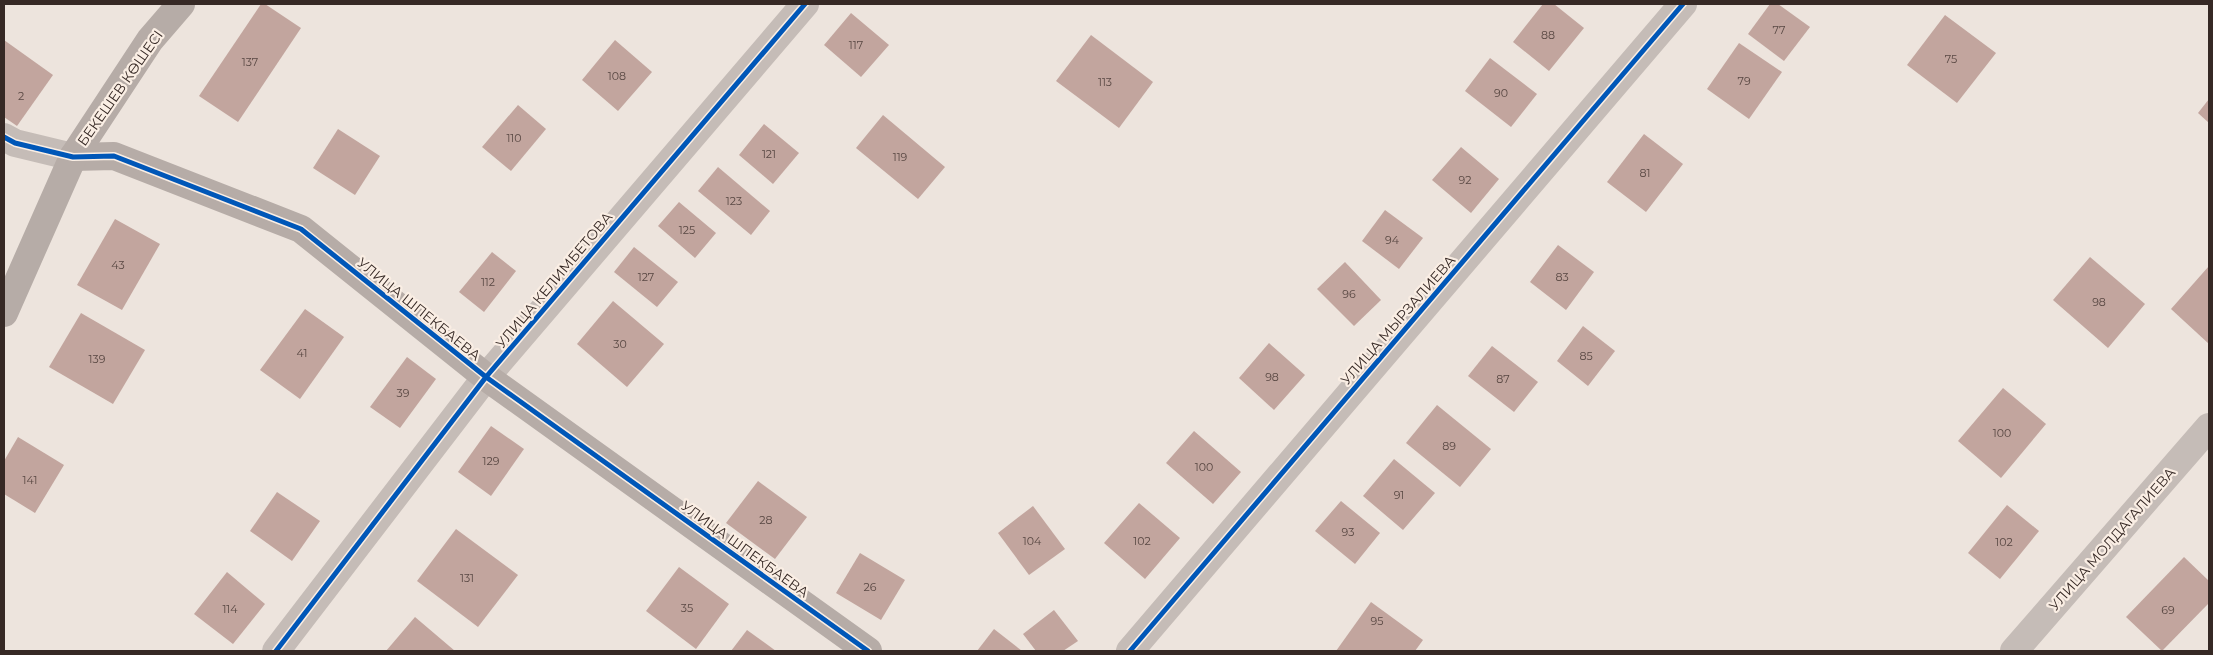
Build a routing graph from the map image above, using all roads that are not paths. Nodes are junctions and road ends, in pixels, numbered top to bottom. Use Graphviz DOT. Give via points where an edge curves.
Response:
graph roads {
  1 [pos="181,4"];
  2 [pos="805,4"];
  3 [pos="1683,4"];
  4 [pos="4,137"];
  5 [pos="73,157"];
  6 [pos="4,313"];
  7 [pos="486,377"];
  8 [pos="2209,427"];
  9 [pos="276,651"];
  10 [pos="868,651"];
  11 [pos="1130,651"];
  12 [pos="2014,651"];
  1 -- 5 [label="street, БЕКЕШЕВ КӨШЕСІ" via="150,40"];
  2 -- 7 [label="street, УЛИЦА КЕЛИМБЕТОВА"];
  3 -- 11 [label="street, УЛИЦА МЫРЗАЛИЕВА"];
  4 -- 5 [label="street" via="14,143"];
  5 -- 6 [label="street, БЕКЕШЕВ КӨШЕСІ"];
  5 -- 7 [label="street, УЛИЦА ШПЕКБАЕВА" via="114,156 302,229"];
  7 -- 9 [label="street, УЛИЦА КЕЛИМБЕТОВА"];
  7 -- 10 [label="street, УЛИЦА ШПЕКБАЕВА"];
  8 -- 12 [label="street, УЛИЦА МОЛДАГАЛИЕВА"];
}
